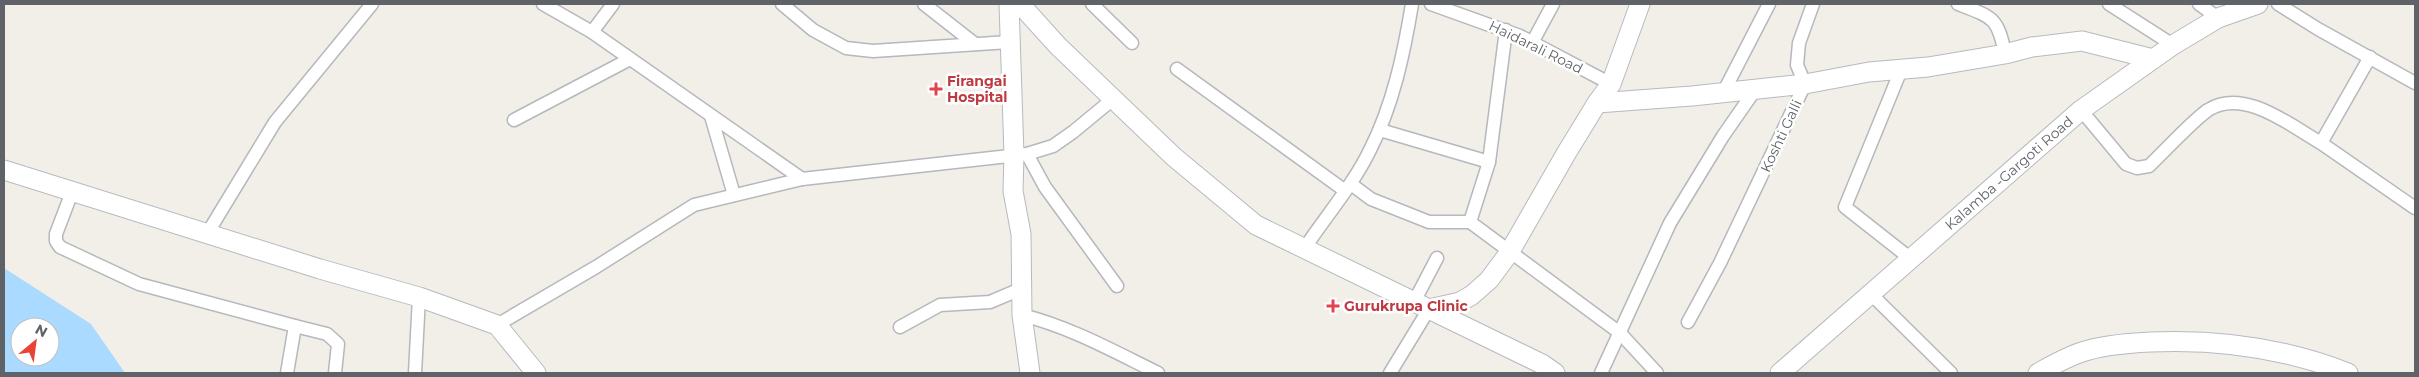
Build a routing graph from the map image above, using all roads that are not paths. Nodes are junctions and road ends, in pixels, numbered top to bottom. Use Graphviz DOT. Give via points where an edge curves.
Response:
graph roads {
  1 [pos="372,4"];
  2 [pos="543,4"];
  3 [pos="613,4"];
  4 [pos="782,4"];
  5 [pos="924,4"];
  6 [pos="1009,4"];
  7 [pos="1020,4"];
  8 [pos="1092,4"];
  9 [pos="1412,4"];
  10 [pos="1553,4"];
  11 [pos="1640,4"];
  12 [pos="1769,4"];
  13 [pos="1813,4"];
  14 [pos="1958,4"];
  15 [pos="2109,4"];
  16 [pos="2199,4"];
  17 [pos="2258,4"];
  18 [pos="2278,4"];
  19 [pos="1439,5"];
  20 [pos="2218,18"];
  21 [pos="1506,30"];
  22 [pos="592,32"];
  23 [pos="1009,42"];
  24 [pos="1132,43"];
  25 [pos="1532,43"];
  26 [pos="975,44"];
  27 [pos="2173,45"];
  28 [pos="2005,54"];
  29 [pos="2370,57"];
  30 [pos="630,59"];
  31 [pos="2153,59"];
  32 [pos="1177,69"];
  33 [pos="1901,70"];
  34 [pos="2415,83"];
  35 [pos="1611,84"];
  36 [pos="1805,84"];
  37 [pos="1755,90"];
  38 [pos="1723,93"];
  39 [pos="1113,99"];
  40 [pos="1597,103"];
  41 [pos="2081,110"];
  42 [pos="711,116"];
  43 [pos="514,120"];
  44 [pos="1380,130"];
  45 [pos="2321,143"];
  46 [pos="1020,154"];
  47 [pos="1490,162"];
  48 [pos="4,170"];
  49 [pos="802,179"];
  50 [pos="1347,187"];
  51 [pos="72,192"];
  52 [pos="734,195"];
  53 [pos="2415,208"];
  54 [pos="1470,222"];
  55 [pos="208,234"];
  56 [pos="1304,249"];
  57 [pos="1509,253"];
  58 [pos="1437,258"];
  59 [pos="1911,259"];
  60 [pos="1117,286"];
  61 [pos="1023,288"];
  62 [pos="1871,294"];
  63 [pos="419,298"];
  64 [pos="1422,305"];
  65 [pos="1022,316"];
  66 [pos="1688,322"];
  67 [pos="497,325"];
  68 [pos="295,326"];
  69 [pos="900,327"];
  70 [pos="1620,333"];
  71 [pos="287,373"];
  72 [pos="335,373"];
  73 [pos="415,373"];
  74 [pos="536,373"];
  75 [pos="1030,373"];
  76 [pos="1158,373"];
  77 [pos="1390,373"];
  78 [pos="1555,373"];
  79 [pos="1601,373"];
  80 [pos="1657,373"];
  81 [pos="1780,373"];
  82 [pos="1951,373"];
  83 [pos="2038,373"];
  84 [pos="2348,373"];
  1 -- 55 [label="street" via="275,122"];
  2 -- 22 [label="street"];
  3 -- 22 [label="street"];
  4 -- 26 [label="street" via="813,30 846,48 873,51"];
  5 -- 26 [label="street"];
  6 -- 23 [label="street"];
  7 -- 39 [label="street"];
  8 -- 24 [label="street"];
  9 -- 44 [label="street" via="1404,48"];
  10 -- 25 [label="street"];
  11 -- 35 [label="street"];
  12 -- 38 [label="street"];
  13 -- 36 [label="street, Koshti Galli" via="1799,43 1797,65"];
  14 -- 28 [label="street" via="1995,21"];
  15 -- 27 [label="street"];
  16 -- 20 [label="street"];
  17 -- 20 [label="street, Kalamba -Gargoti Road"];
  18 -- 29 [label="street"];
  19 -- 21 [label="street, Haidarali Road"];
  20 -- 27 [label="street, Kalamba -Gargoti Road"];
  21 -- 25 [label="street, Haidarali Road"];
  21 -- 47 [label="street"];
  22 -- 30 [label="street"];
  23 -- 26 [label="street"];
  23 -- 46 [label="street"];
  25 -- 35 [label="street, Haidarali Road"];
  27 -- 31 [label="street, Kalamba -Gargoti Road"];
  28 -- 31 [label="street" via="2082,41"];
  28 -- 33 [label="street"];
  29 -- 34 [label="street"];
  29 -- 45 [label="street"];
  30 -- 42 [label="street"];
  30 -- 43 [label="street"];
  31 -- 41 [label="street, Kalamba -Gargoti Road"];
  32 -- 50 [label="street"];
  33 -- 36 [label="street" via="1869,72"];
  33 -- 59 [label="street" via="1845,207"];
  35 -- 40 [label="street"];
  36 -- 37 [label="street"];
  36 -- 66 [label="street, Koshti Galli" via="1720,263"];
  37 -- 38 [label="street"];
  37 -- 70 [label="street" via="1670,223"];
  38 -- 40 [label="street"];
  39 -- 46 [label="street" via="1053,146"];
  39 -- 56 [label="street" via="1256,225"];
  40 -- 57 [label="street"];
  41 -- 45 [label="street" via="2126,164 2137,168 2149,166 2209,110 2233,103 2251,106 2273,116"];
  41 -- 59 [label="street, Kalamba -Gargoti Road"];
  42 -- 49 [label="street"];
  42 -- 52 [label="street"];
  44 -- 47 [label="street"];
  44 -- 50 [label="street"];
  45 -- 53 [label="street"];
  46 -- 49 [label="street"];
  46 -- 60 [label="street"];
  46 -- 61 [label="street" via="1013,191 1021,234"];
  47 -- 54 [label="street"];
  48 -- 51 [label="street"];
  49 -- 52 [label="street"];
  50 -- 54 [label="street" via="1428,222"];
  50 -- 56 [label="street"];
  51 -- 55 [label="street"];
  51 -- 68 [label="street" via="56,234 60,246 139,284"];
  52 -- 67 [label="street" via="694,205"];
  54 -- 57 [label="street"];
  55 -- 63 [label="street"];
  56 -- 64 [label="street"];
  57 -- 64 [label="street" via="1489,280 1472,295 1460,302"];
  57 -- 70 [label="street"];
  58 -- 64 [label="street"];
  59 -- 62 [label="street, Kalamba -Gargoti Road"];
  61 -- 65 [label="street"];
  61 -- 69 [label="street" via="990,302 940,305"];
  62 -- 81 [label="street, Kalamba -Gargoti Road"];
  62 -- 82 [label="street"];
  63 -- 67 [label="street"];
  63 -- 73 [label="street"];
  64 -- 77 [label="street"];
  64 -- 78 [label="street"];
  65 -- 75 [label="street"];
  65 -- 76 [label="street" via="1048,322"];
  67 -- 74 [label="street"];
  68 -- 71 [label="street"];
  68 -- 72 [label="street" via="328,334 338,344"];
  70 -- 79 [label="street"];
  70 -- 80 [label="street"];
  83 -- 84 [label="street" via="2079,352 2137,343 2197,341 2242,344 2303,356"];
}
